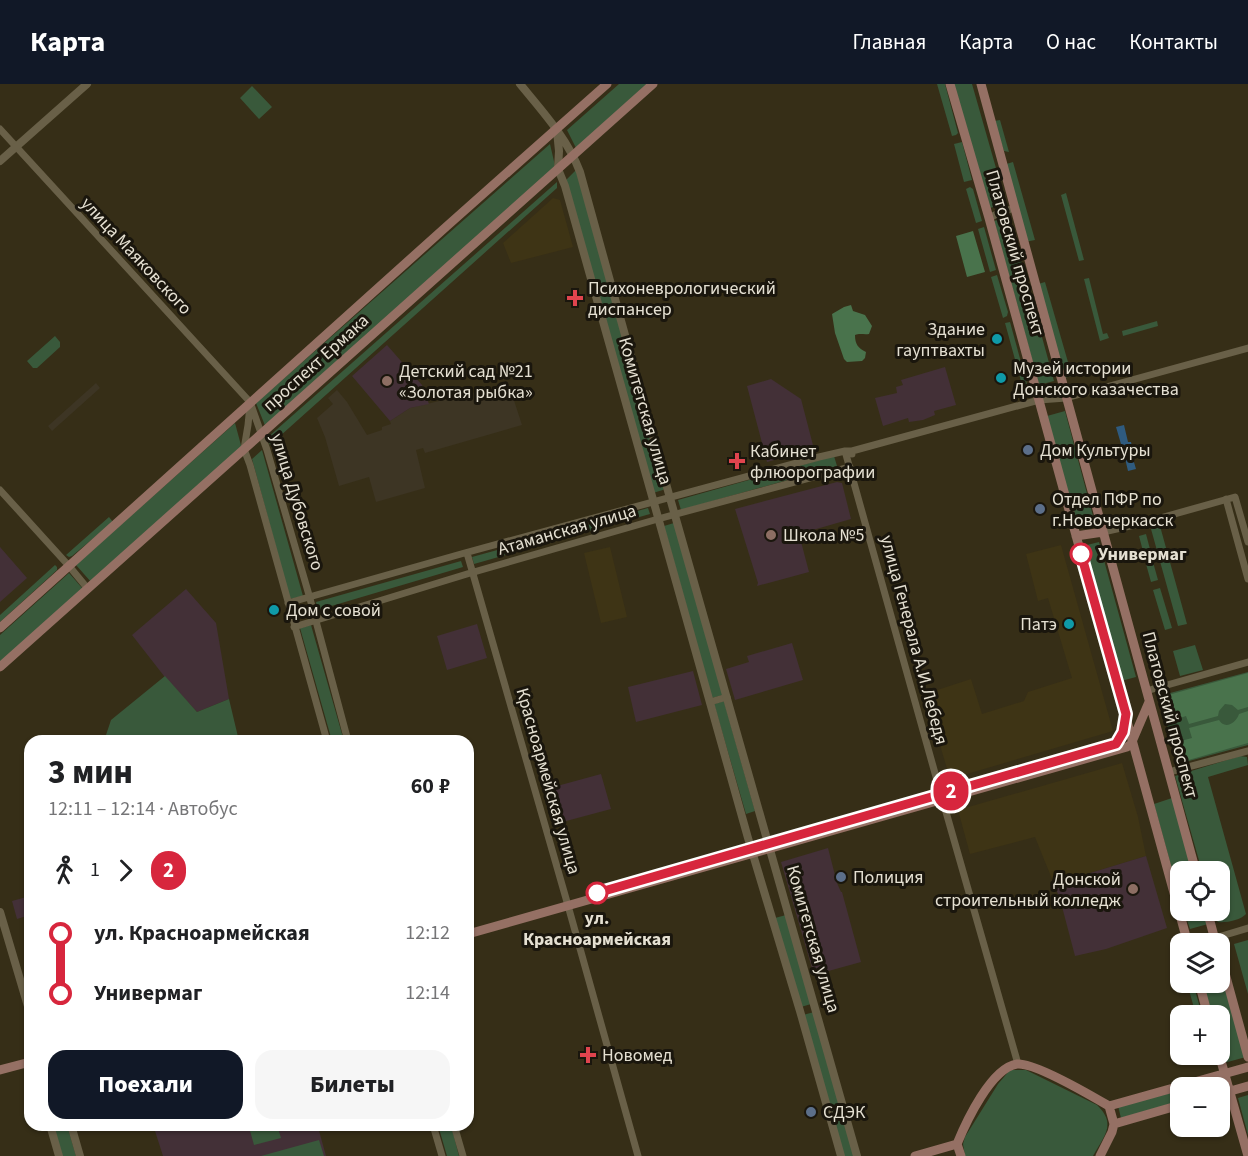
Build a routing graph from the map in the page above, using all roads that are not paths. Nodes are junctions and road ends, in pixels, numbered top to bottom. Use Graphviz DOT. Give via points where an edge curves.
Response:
graph roads {
  1 [pos="87,84"];
  2 [pos="520,84"];
  3 [pos="608,84"];
  4 [pos="653,84"];
  5 [pos="950,84"];
  6 [pos="981,84"];
  7 [pos="556,128"];
  8 [pos="0,129"];
  9 [pos="16,147"];
  10 [pos="573,155"];
  11 [pos="0,160"];
  12 [pos="558,169"];
  13 [pos="1015,208"];
  14 [pos="989,218"];
  15 [pos="1248,348"];
  16 [pos="1066,398"];
  17 [pos="1039,400"];
  18 [pos="250,402"];
  19 [pos="261,434"];
  20 [pos="244,449"];
  21 [pos="849,451"];
  22 [pos="850,467"];
  23 [pos="0,490"];
  24 [pos="670,498"];
  25 [pos="1226,499"];
  26 [pos="653,502"];
  27 [pos="675,514"];
  28 [pos="658,519"];
  29 [pos="1103,532"];
  30 [pos="1076,536"];
  31 [pos="1248,542"];
  32 [pos="467,553"];
  33 [pos="69,566"];
  34 [pos="472,573"];
  35 [pos="1248,579"];
  36 [pos="88,589"];
  37 [pos="310,598"];
  38 [pos="288,603"];
  39 [pos="316,621"];
  40 [pos="294,627"];
  41 [pos="0,628"];
  42 [pos="1248,662"];
  43 [pos="0,667"];
  44 [pos="1146,691"];
  45 [pos="727,697"];
  46 [pos="710,702"];
  47 [pos="1149,702"];
  48 [pos="1126,714"];
  49 [pos="325,735"];
  50 [pos="346,735"];
  51 [pos="1132,740"];
  52 [pos="1117,749"];
  53 [pos="1248,752"];
  54 [pos="1138,762"];
  55 [pos="1169,772"];
  56 [pos="941,796"];
  57 [pos="769,846"];
  58 [pos="752,851"];
  59 [pos="1193,861"];
  60 [pos="567,904"];
  61 [pos="0,912"];
  62 [pos="1248,928"];
  63 [pos="474,930"];
  64 [pos="1187,933"];
  65 [pos="1230,935"];
  66 [pos="1230,991"];
  67 [pos="24,993"];
  68 [pos="814,1006"];
  69 [pos="800,1011"];
  70 [pos="24,1057"];
  71 [pos="1248,1057"];
  72 [pos="0,1064"];
  73 [pos="24,1064"];
  74 [pos="1018,1064"];
  75 [pos="1222,1065"];
  76 [pos="1248,1066"];
  77 [pos="0,1070"];
  78 [pos="1224,1074"];
  79 [pos="1225,1077"];
  80 [pos="1248,1086"];
  81 [pos="1230,1091"];
  82 [pos="1109,1106"];
  83 [pos="1170,1108"];
  84 [pos="1114,1124"];
  85 [pos="52,1131"];
  86 [pos="73,1131"];
  87 [pos="435,1131"];
  88 [pos="456,1131"];
  89 [pos="957,1144"];
  90 [pos="59,1156"];
  91 [pos="80,1156"];
  92 [pos="442,1156"];
  93 [pos="463,1156"];
  94 [pos="638,1156"];
  95 [pos="841,1156"];
  96 [pos="857,1156"];
  97 [pos="915,1156"];
  98 [pos="961,1156"];
  99 [pos="1100,1156"];
  100 [pos="1248,1156"];
  1 -- 9 [label="street"];
  2 -- 7 [label="street, Комитетская улица"];
  3 -- 7 [label="main road, проспект Ермака"];
  4 -- 10 [label="main road, проспект Ермака"];
  5 -- 14 [label="main road, Платовский проспект"];
  6 -- 13 [label="main road, Платовский проспект"];
  7 -- 10 [label="street, Комитетская улица"];
  7 -- 12 [label="street, Комитетская улица"];
  7 -- 18 [label="main road, проспект Ермака"];
  8 -- 9 [label="street, улица Маяковского"];
  9 -- 11 [label="street"];
  9 -- 18 [label="street, улица Маяковского"];
  10 -- 12 [label="main road, проспект Ермака"];
  10 -- 24 [label="street, Комитетская улица"];
  12 -- 19 [label="main road, проспект Ермака"];
  12 -- 26 [label="street, Комитетская улица"];
  13 -- 14 [label="street"];
  13 -- 16 [label="main road, Платовский проспект"];
  14 -- 17 [label="main road, Платовский проспект"];
  15 -- 16 [label="street, Атаманская улица"];
  16 -- 17 [label="street, Атаманская улица"];
  16 -- 29 [label="main road, Платовский проспект"];
  17 -- 21 [label="street, Атаманская улица"];
  17 -- 30 [label="main road, Платовский проспект"];
  18 -- 19 [label="street, улица Дубовского"];
  18 -- 20 [label="street, улица Дубовского"];
  18 -- 33 [label="main road, проспект Ермака"];
  19 -- 20 [label="main road, проспект Ермака"];
  19 -- 37 [label="street, улица Дубовского"];
  20 -- 36 [label="main road, проспект Ермака"];
  20 -- 38 [label="street, улица Дубовского"];
  21 -- 22 [label="street"];
  21 -- 24 [label="street, Атаманская улица"];
  22 -- 27 [label="street, Атаманская улица"];
  22 -- 56 [label="street, улица Генерала А.И.Лебедя"];
  23 -- 33 [label="street"];
  24 -- 26 [label="street, Атаманская улица"];
  24 -- 27 [label="street, Комитетская улица"];
  25 -- 29 [label="street"];
  25 -- 31 [label="street" via="1234,497"];
  25 -- 35 [label="street"];
  26 -- 28 [label="street, Комитетская улица"];
  26 -- 32 [label="street, Атаманская улица"];
  27 -- 28 [label="street, Атаманская улица"];
  27 -- 45 [label="street, Комитетская улица"];
  28 -- 34 [label="street, Атаманская улица"];
  28 -- 46 [label="street, Комитетская улица"];
  29 -- 30 [label="main road"];
  29 -- 44 [label="main road, Платовский проспект"];
  30 -- 48 [label="main road, Платовский проспект"];
  32 -- 34 [label="street, Красноармейская улица"];
  32 -- 37 [label="street, Атаманская улица"];
  33 -- 36 [label="street"];
  33 -- 41 [label="main road, проспект Ермака"];
  34 -- 39 [label="street, Атаманская улица"];
  34 -- 60 [label="street, Красноармейская улица"];
  36 -- 43 [label="main road, проспект Ермака"];
  37 -- 38 [label="street, Атаманская улица"];
  37 -- 39 [label="street, улица Дубовского"];
  38 -- 40 [label="street, улица Дубовского"];
  39 -- 40 [label="street, Атаманская улица"];
  39 -- 50 [label="street, улица Дубовского"];
  40 -- 49 [label="street, улица Дубовского"];
  42 -- 44 [label="street"];
  44 -- 47 [label="main road, Платовский проспект"];
  45 -- 46 [label="street"];
  45 -- 57 [label="street, Комитетская улица"];
  46 -- 58 [label="street, Комитетская улица"];
  47 -- 51 [label="main road"];
  47 -- 55 [label="main road, Платовский проспект"];
  48 -- 51 [label="main road, Платовский проспект"];
  48 -- 56 [label="main road" via="1116,744"];
  51 -- 52 [label="main road" via="1127,747"];
  51 -- 54 [label="main road, Платовский проспект"];
  52 -- 54 [label="main road" via="1131,753"];
  52 -- 56 [label="main road"];
  53 -- 55 [label="street"];
  54 -- 64 [label="main road, Платовский проспект"];
  55 -- 59 [label="main road, Платовский проспект"];
  56 -- 57 [label="main road"];
  56 -- 74 [label="street, улица Генерала А.И.Лебедя"];
  57 -- 58 [label="main road"];
  57 -- 68 [label="street, Комитетская улица"];
  58 -- 60 [label="main road"];
  58 -- 69 [label="street, Комитетская улица"];
  60 -- 63 [label="main road"];
  60 -- 94 [label="street, Красноармейская улица"];
  61 -- 67 [label="street"];
  62 -- 65 [label="street"];
  66 -- 71 [label="main road"];
  68 -- 69 [label="street"];
  68 -- 96 [label="street, Комитетская улица"];
  69 -- 95 [label="street, Комитетская улица"];
  70 -- 72 [label="main road"];
  73 -- 77 [label="main road"];
  74 -- 82 [label="main road" via="1050,1075"];
  74 -- 89 [label="main road" via="1002,1071 988,1087 969,1115"];
  75 -- 78 [label="main road"];
  76 -- 78 [label="main road"];
  78 -- 79 [label="main road"];
  78 -- 82 [label="main road"];
  80 -- 81 [label="main road"];
  81 -- 100 [label="main road"];
  82 -- 84 [label="main road"];
  83 -- 84 [label="main road"];
  84 -- 99 [label="main road"];
  85 -- 90 [label="street"];
  86 -- 91 [label="street"];
  87 -- 92 [label="street"];
  88 -- 93 [label="street"];
  89 -- 97 [label="main road"];
  89 -- 98 [label="main road"];
}
